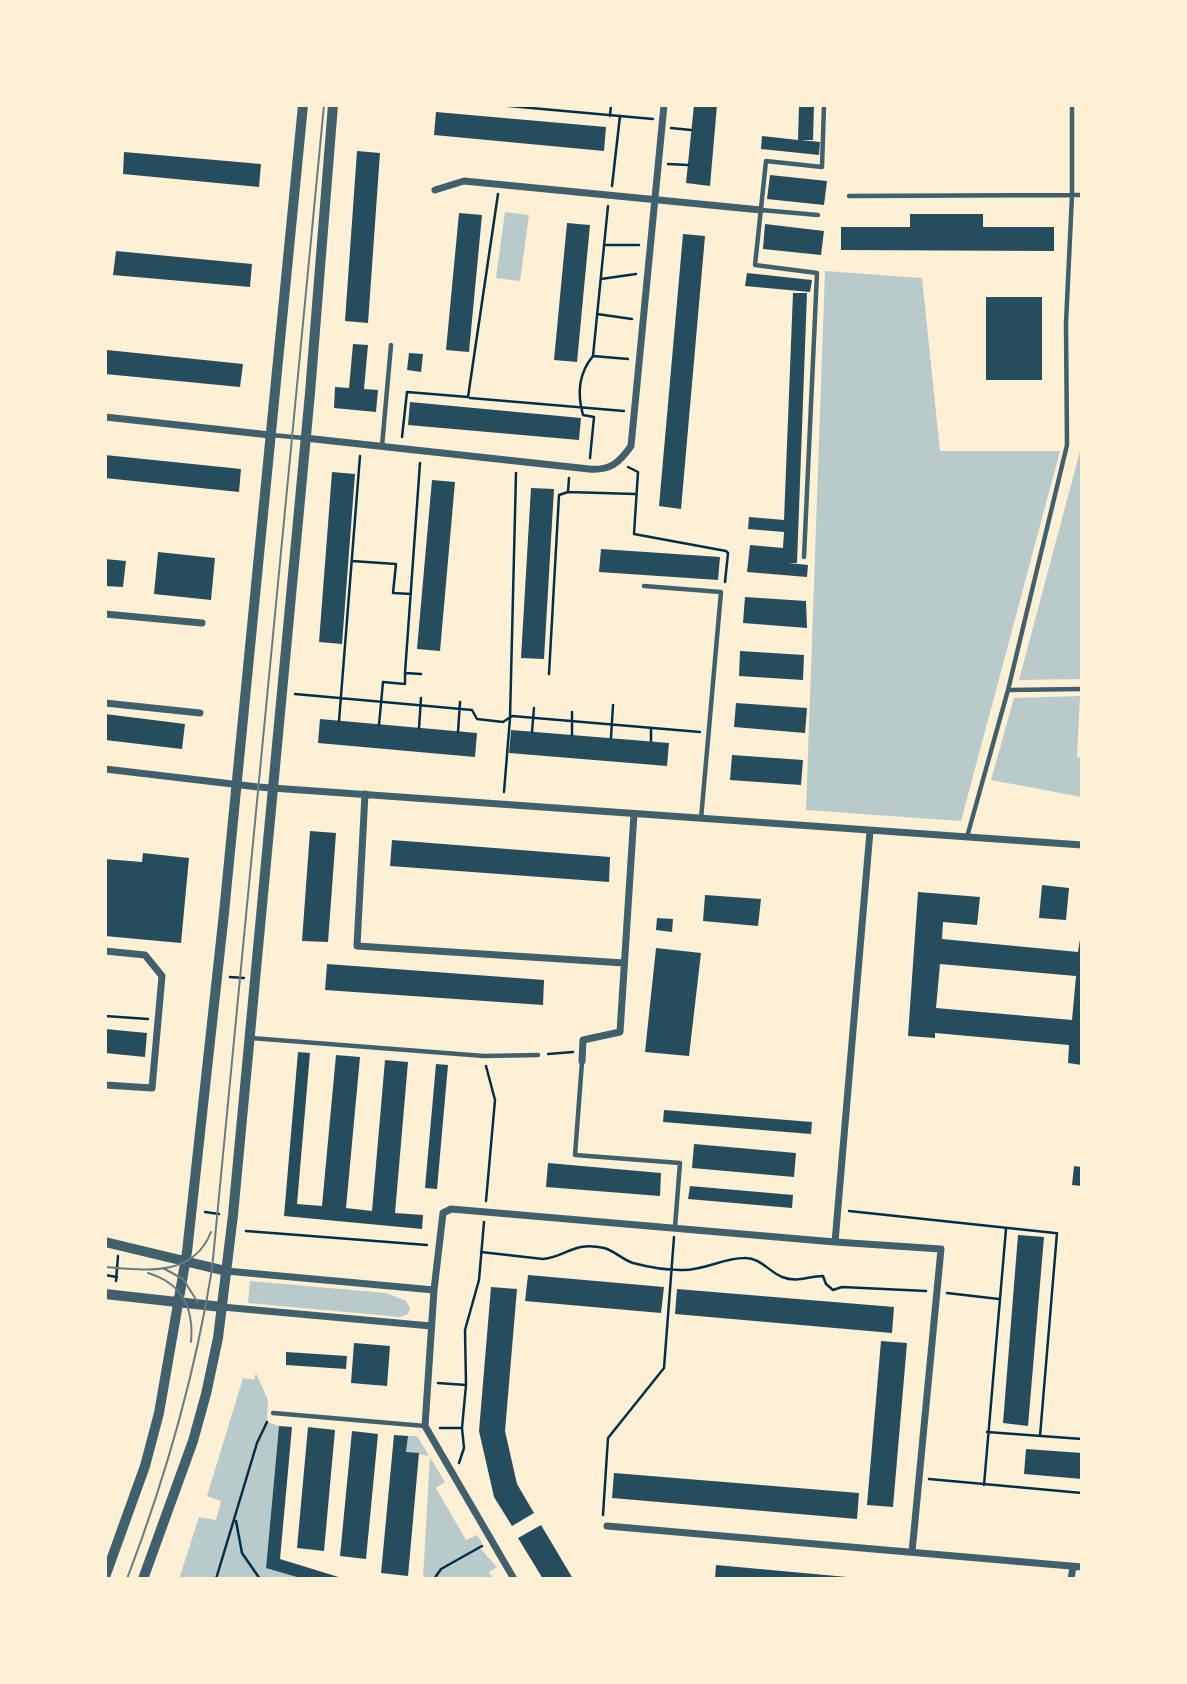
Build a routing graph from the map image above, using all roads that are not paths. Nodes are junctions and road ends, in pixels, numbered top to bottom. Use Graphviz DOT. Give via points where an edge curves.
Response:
graph roads {
  1 [pos="303,105"];
  2 [pos="333,105"];
  3 [pos="664,105"];
  4 [pos="824,105"];
  5 [pos="1072,105"];
  6 [pos="435,190"];
  7 [pos="1072,195"];
  8 [pos="1082,195"];
  9 [pos="849,196"];
  10 [pos="654,200"];
  11 [pos="761,211"];
  12 [pos="818,215"];
  13 [pos="391,345"];
  14 [pos="105,417"];
  15 [pos="270,435"];
  16 [pos="304,438"];
  17 [pos="382,447"];
  18 [pos="804,557"];
  19 [pos="644,586"];
  20 [pos="105,614"];
  21 [pos="202,623"];
  22 [pos="1082,689"];
  23 [pos="1007,690"];
  24 [pos="105,703"];
  25 [pos="200,713"];
  26 [pos="105,769"];
  27 [pos="237,785"];
  28 [pos="271,788"];
  29 [pos="365,794"];
  30 [pos="634,814"];
  31 [pos="701,819"];
  32 [pos="870,831"];
  33 [pos="966,838"];
  34 [pos="1082,845"];
  35 [pos="105,951"];
  36 [pos="624,963"];
  37 [pos="250,1038"];
  38 [pos="538,1055"];
  39 [pos="582,1061"];
  40 [pos="105,1085"];
  41 [pos="675,1227"];
  42 [pos="105,1242"];
  43 [pos="835,1242"];
  44 [pos="185,1262"];
  45 [pos="226,1272"];
  46 [pos="434,1290"];
  47 [pos="110,1295"];
  48 [pos="179,1303"];
  49 [pos="222,1307"];
  50 [pos="431,1326"];
  51 [pos="273,1413"];
  52 [pos="425,1426"];
  53 [pos="607,1526"];
  54 [pos="912,1552"];
  55 [pos="1073,1567"];
  56 [pos="1082,1567"];
  57 [pos="105,1577"];
  58 [pos="143,1579"];
  59 [pos="514,1579"];
  60 [pos="1071,1579"];
  1 -- 15 [label="street"];
  2 -- 16 [label="street"];
  3 -- 10 [label="street"];
  4 -- 11 [label="lane" via="822,167 766,161"];
  5 -- 7 [label="lane"];
  6 -- 10 [label="street" via="464,181"];
  7 -- 8 [label="lane"];
  7 -- 9 [label="lane"];
  7 -- 23 [label="lane" via="1067,445"];
  10 -- 11 [label="street"];
  10 -- 17 [label="street" via="631,446 620,462 603,470"];
  11 -- 12 [label="lane"];
  11 -- 18 [label="lane" via="755,265 817,273"];
  13 -- 17 [label="lane"];
  14 -- 15 [label="street"];
  15 -- 16 [label="lane"];
  15 -- 27 [label="street"];
  16 -- 17 [label="street"];
  16 -- 28 [label="street"];
  19 -- 31 [label="lane" via="721,592"];
  20 -- 21 [label="street"];
  22 -- 23 [label="lane"];
  23 -- 33 [label="lane"];
  24 -- 25 [label="street"];
  26 -- 27 [label="street"];
  27 -- 28 [label="street"];
  27 -- 44 [label="street"];
  28 -- 29 [label="street"];
  28 -- 37 [label="street"];
  29 -- 30 [label="street"];
  29 -- 36 [label="street" via="357,946"];
  30 -- 31 [label="street"];
  30 -- 36 [label="street"];
  31 -- 32 [label="street"];
  32 -- 33 [label="street"];
  32 -- 43 [label="street"];
  33 -- 34 [label="street"];
  35 -- 40 [label="street" via="145,955 162,976 152,1088"];
  36 -- 39 [label="street" via="620,1032 583,1040"];
  37 -- 38 [label="lane" via="484,1056"];
  37 -- 45 [label="street"];
  39 -- 41 [label="lane" via="575,1155 680,1163"];
  41 -- 43 [label="street"];
  41 -- 46 [label="street" via="451,1209 443,1213"];
  42 -- 44 [label="street"];
  43 -- 54 [label="street" via="941,1249"];
  44 -- 45 [label="street"];
  44 -- 48 [label="street"];
  45 -- 46 [label="street"];
  45 -- 49 [label="street"];
  46 -- 50 [label="street"];
  47 -- 48 [label="street"];
  48 -- 49 [label="street"];
  48 -- 57 [label="street" via="145,1466"];
  49 -- 50 [label="street"];
  49 -- 58 [label="street" via="193,1441"];
  50 -- 52 [label="street"];
  51 -- 52 [label="lane"];
  52 -- 59 [label="street"];
  53 -- 54 [label="street"];
  54 -- 55 [label="street"];
  55 -- 56 [label="street"];
  55 -- 60 [label="street"];
}
